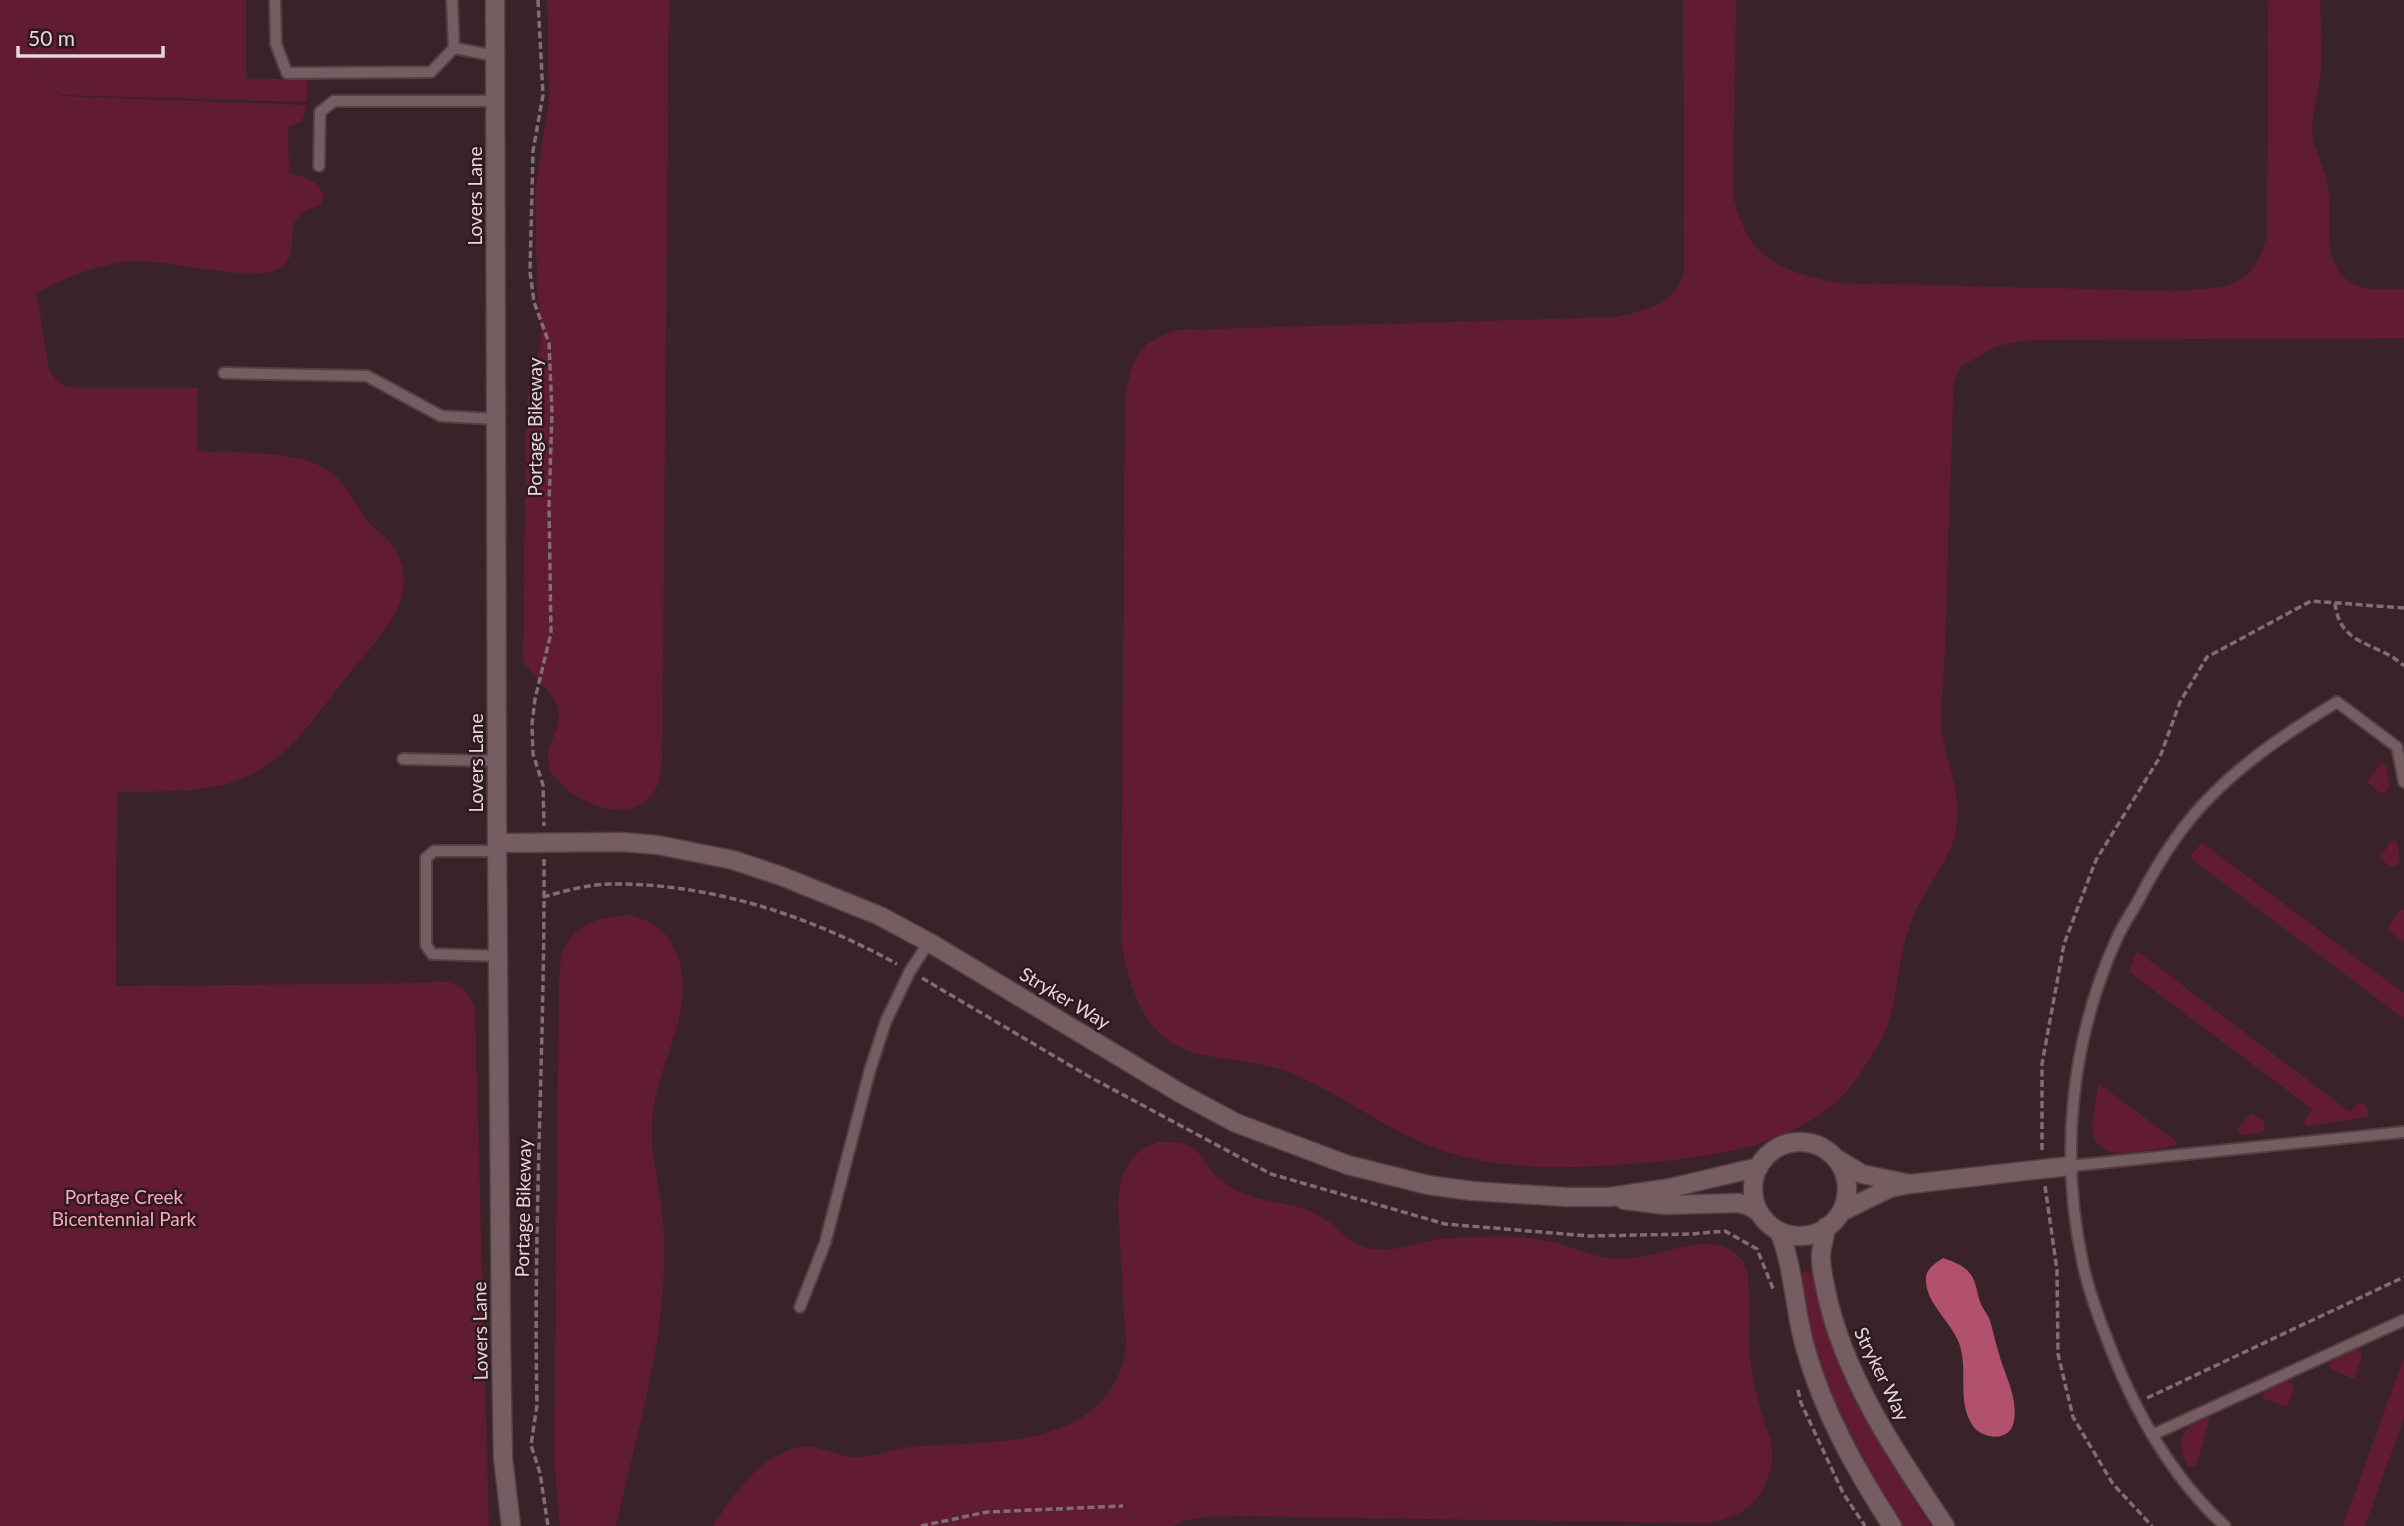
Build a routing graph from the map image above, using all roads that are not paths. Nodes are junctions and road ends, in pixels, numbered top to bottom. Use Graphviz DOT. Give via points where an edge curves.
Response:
graph roads {
  1 [pos="275,0"];
  2 [pos="452,0"];
  3 [pos="495,0"];
  4 [pos="454,48"];
  5 [pos="496,56"];
  6 [pos="496,101"];
  7 [pos="319,166"];
  8 [pos="224,373"];
  9 [pos="496,419"];
  10 [pos="404,759"];
  11 [pos="496,761"];
  12 [pos="2404,782"];
  13 [pos="497,847"];
  14 [pos="929,942"];
  15 [pos="498,956"];
  16 [pos="2404,1132"];
  17 [pos="1835,1157"];
  18 [pos="2070,1166"];
  19 [pos="1759,1167"];
  20 [pos="1910,1184"];
  21 [pos="1610,1197"];
  22 [pos="1841,1212"];
  23 [pos="1760,1213"];
  24 [pos="1826,1227"];
  25 [pos="1779,1231"];
  26 [pos="800,1307"];
  27 [pos="2404,1320"];
  28 [pos="2152,1435"];
  29 [pos="511,1526"];
  30 [pos="1892,1526"];
  31 [pos="1945,1526"];
  32 [pos="2225,1526"];
  1 -- 4 [label="lane" via="276,44 287,73 431,72"];
  2 -- 4 [label="lane"];
  3 -- 5 [label="street, Lovers Lane"];
  4 -- 5 [label="lane"];
  5 -- 6 [label="street, Lovers Lane"];
  6 -- 7 [label="lane" via="334,101 320,112"];
  6 -- 9 [label="street, Lovers Lane"];
  8 -- 9 [label="lane" via="367,376 441,416"];
  9 -- 11 [label="street, Lovers Lane"];
  10 -- 11 [label="lane"];
  11 -- 13 [label="street, Lovers Lane"];
  12 -- 18 [label="lane" via="2397,747 2337,702 2271,745 2213,794 2183,828 2118,936 2098,986 2077,1076"];
  13 -- 14 [label="street, Stryker Way" via="622,842 689,849 780,876 880,916"];
  13 -- 15 [label="street, Lovers Lane"];
  13 -- 15 [label="lane" via="434,851 426,858 426,945 432,954"];
  14 -- 21 [label="street, Stryker Way" via="1180,1093 1236,1124 1282,1142 1428,1185 1522,1195"];
  14 -- 26 [label="lane" via="886,1021 825,1243"];
  15 -- 29 [label="street, Lovers Lane" via="503,1458"];
  16 -- 18 [label="lane"];
  17 -- 19 [label="street, Stryker Way" via="1823,1148 1794,1142 1767,1155"];
  17 -- 20 [label="street" via="1862,1174"];
  17 -- 22 [label="street" via="1847,1183"];
  18 -- 20 [label="street"];
  18 -- 28 [label="lane" via="2083,1266 2110,1346"];
  19 -- 21 [label="street, Stryker Way"];
  19 -- 23 [label="street" via="1754,1198"];
  20 -- 22 [label="street" via="1890,1188"];
  21 -- 23 [label="street, Stryker Way" via="1649,1204 1739,1203"];
  22 -- 24 [label="street"];
  23 -- 25 [label="street, Stryker Way"];
  24 -- 25 [label="street" via="1804,1236"];
  24 -- 31 [label="street, Stryker Way" via="1823,1276 1841,1342 1896,1451"];
  25 -- 30 [label="street, Stryker Way" via="1805,1348 1826,1408"];
  27 -- 28 [label="lane"];
  28 -- 32 [label="lane" via="2182,1481"];
}
